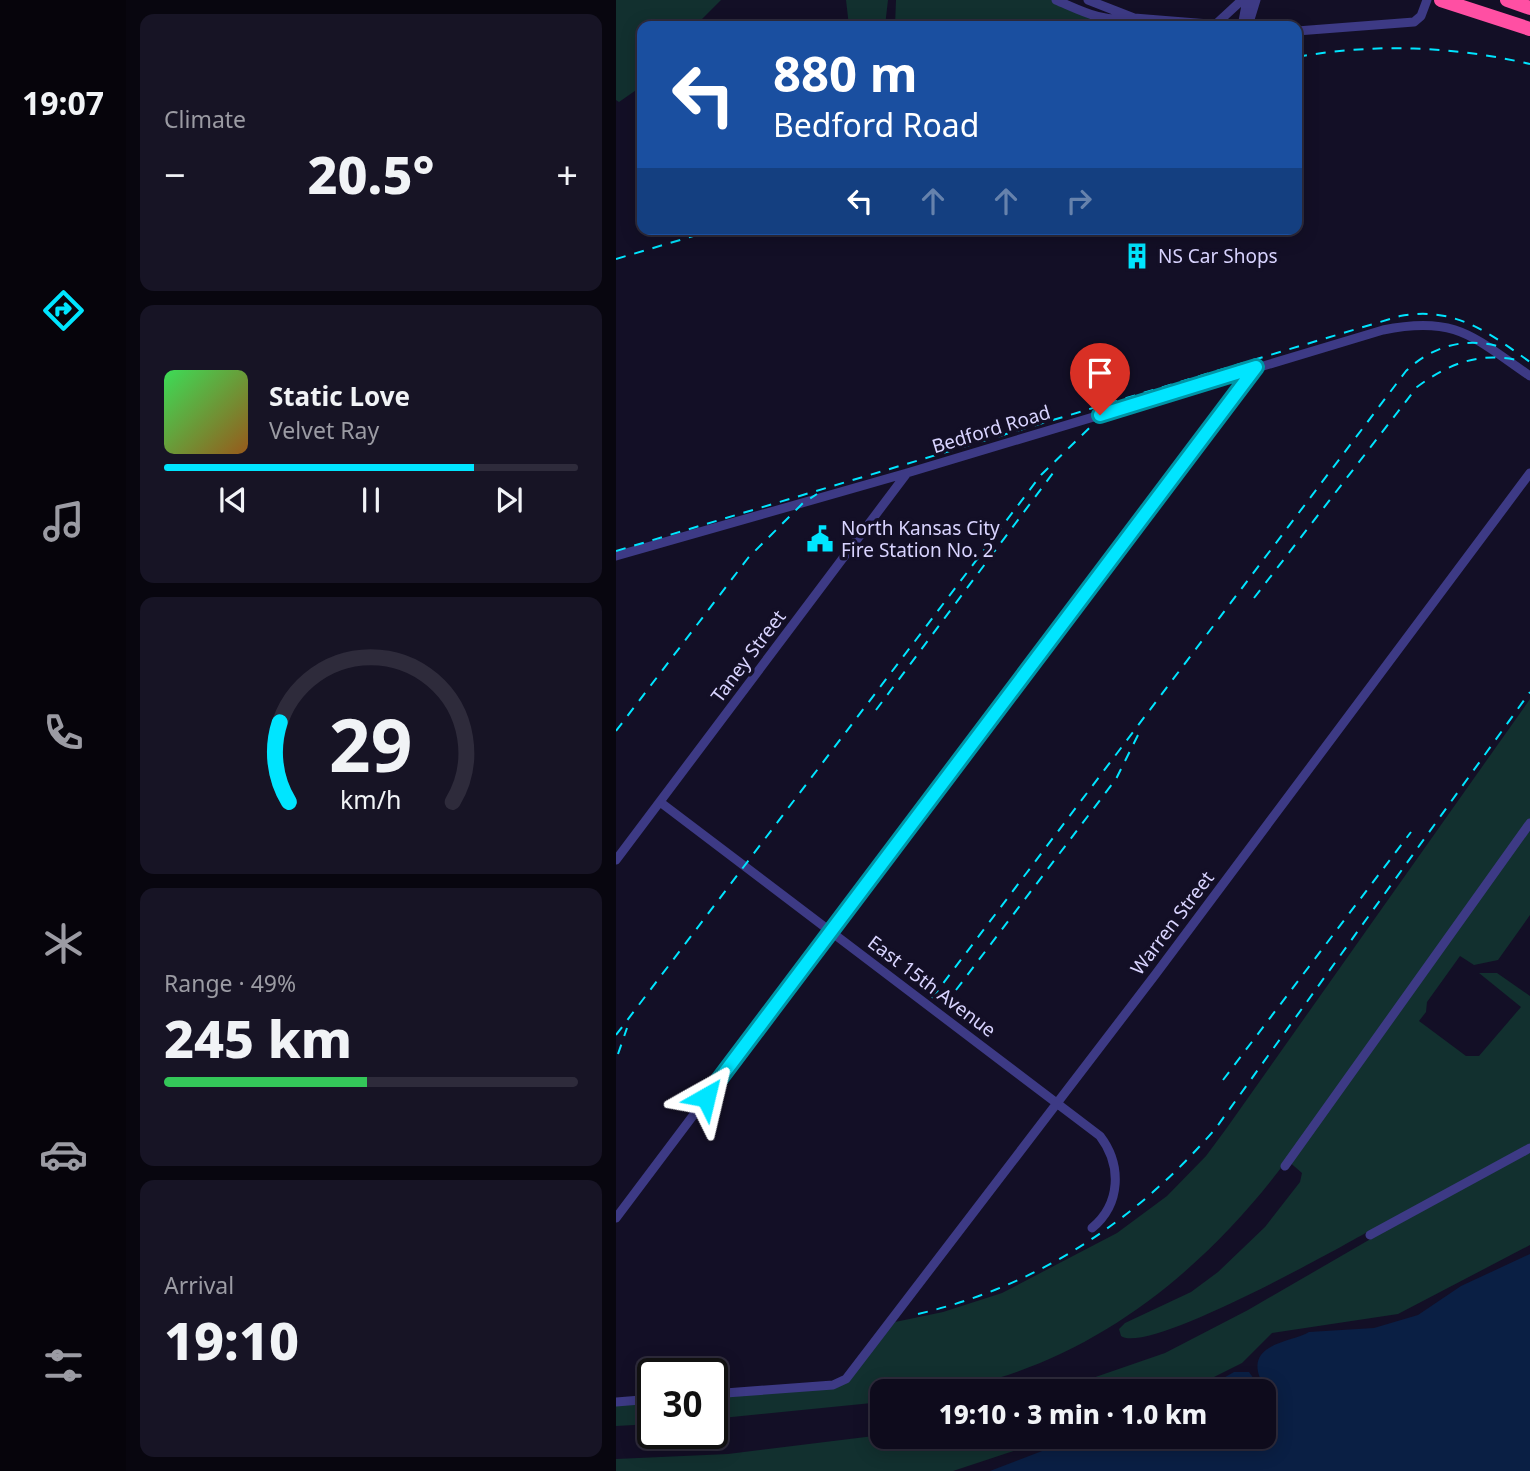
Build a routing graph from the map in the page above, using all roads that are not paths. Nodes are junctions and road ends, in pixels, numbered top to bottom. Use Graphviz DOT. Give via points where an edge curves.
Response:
graph roads {
  1 [pos="1056,0"];
  2 [pos="1088,0"];
  3 [pos="1245,0"];
  4 [pos="1256,0"];
  5 [pos="1427,0"];
  6 [pos="1441,0"];
  7 [pos="1507,0"];
  8 [pos="1530,8"];
  9 [pos="1134,18"];
  10 [pos="1175,21"];
  11 [pos="1220,21"];
  12 [pos="1243,21"];
  13 [pos="1249,21"];
  14 [pos="1530,29"];
  15 [pos="1302,31"];
  16 [pos="1256,367"];
  17 [pos="1530,376"];
  18 [pos="907,473"];
  19 [pos="1530,473"];
  20 [pos="616,556"];
  21 [pos="660,802"];
  22 [pos="1530,823"];
  23 [pos="616,860"];
  24 [pos="832,932"];
  25 [pos="1058,1103"];
  26 [pos="1530,1148"];
  27 [pos="1284,1166"];
  28 [pos="616,1218"];
  29 [pos="1092,1228"];
  30 [pos="1370,1235"];
  31 [pos="728,1393"];
  32 [pos="637,1400"];
  33 [pos="616,1402"];
  1 -- 9 [label="street" via="1102,19"];
  2 -- 9 [label="street"];
  3 -- 11 [label="street"];
  3 -- 12 [label="street"];
  4 -- 13 [label="street"];
  5 -- 15 [label="street" via="1422,16 1414,22"];
  6 -- 14 [label="highway"];
  7 -- 8 [label="highway"];
  9 -- 10 [label="street"];
  16 -- 17 [label="street, Bedford Road" via="1417,323 1464,333"];
  16 -- 18 [label="street, Bedford Road"];
  16 -- 24 [label="street"];
  18 -- 20 [label="street, Bedford Road"];
  18 -- 21 [label="street, Taney Street"];
  19 -- 25 [label="street, Warren Street"];
  21 -- 23 [label="street, Taney Street"];
  21 -- 24 [label="street, East 15th Avenue"];
  22 -- 27 [label="street"];
  24 -- 25 [label="street, East 15th Avenue"];
  24 -- 28 [label="street"];
  25 -- 29 [label="street, East 15th Avenue" via="1100,1136 1113,1159 1115,1190 1108,1209"];
  25 -- 31 [label="street, Warren Street" via="846,1379 833,1385"];
  26 -- 30 [label="street"];
  32 -- 33 [label="street"];
}
